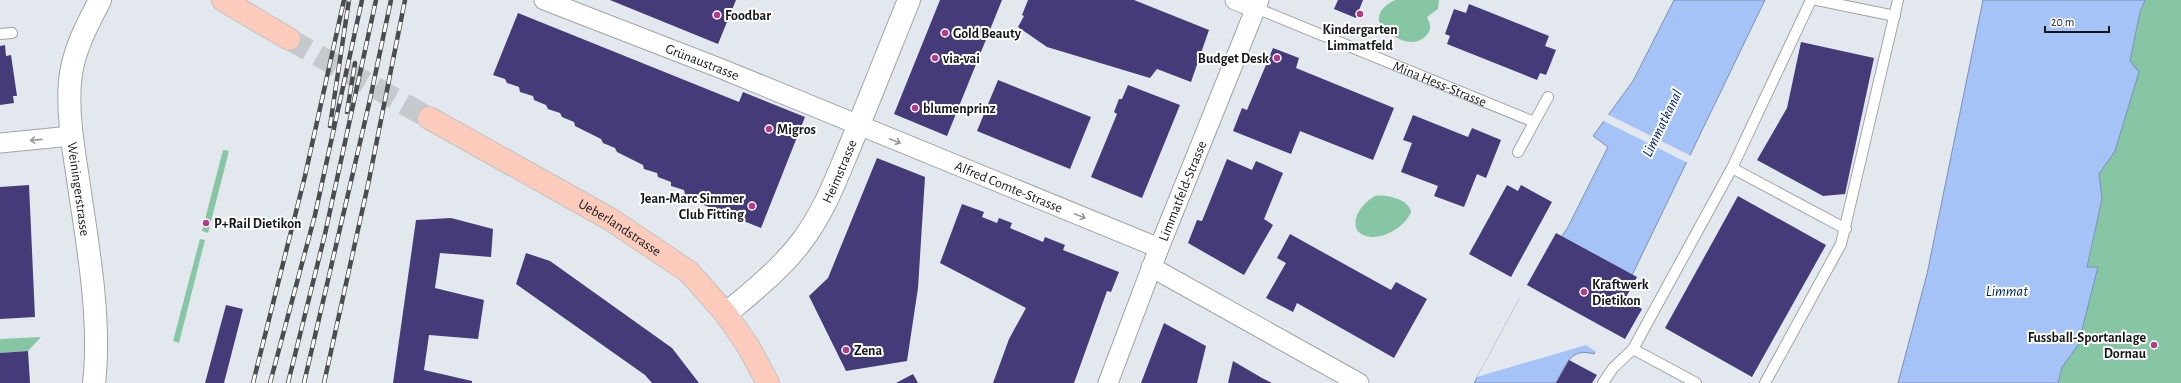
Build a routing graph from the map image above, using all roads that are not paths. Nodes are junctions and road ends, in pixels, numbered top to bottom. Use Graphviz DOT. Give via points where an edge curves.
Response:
graph roads {
  1 [pos="100,0"];
  2 [pos="223,0"];
  3 [pos="544,0"];
  4 [pos="909,0"];
  5 [pos="1236,0"];
  6 [pos="1811,0"];
  7 [pos="1817,0"];
  8 [pos="1898,0"];
  9 [pos="1257,4"];
  10 [pos="1895,16"];
  11 [pos="12,33"];
  12 [pos="0,34"];
  13 [pos="289,39"];
  14 [pos="1548,97"];
  15 [pos="429,118"];
  16 [pos="1534,122"];
  17 [pos="859,126"];
  18 [pos="71,136"];
  19 [pos="0,143"];
  20 [pos="1518,152"];
  21 [pos="1732,168"];
  22 [pos="1846,229"];
  23 [pos="1158,248"];
  24 [pos="1151,267"];
  25 [pos="726,314"];
  26 [pos="1633,349"];
  27 [pos="94,383"];
  28 [pos="768,383"];
  29 [pos="1108,383"];
  30 [pos="1359,383"];
  31 [pos="1603,383"];
  32 [pos="1696,383"];
  33 [pos="1765,383"];
  1 -- 18 [label="street, Weiningerstrasse" via="83,34 71,74"];
  2 -- 13 [label="main road"];
  3 -- 17 [label="street, Grünaustrasse" via="722,69"];
  4 -- 17 [label="street, Heimstrasse"];
  5 -- 9 [label="street, Mina Hess-Strasse"];
  6 -- 21 [label="lane"];
  7 -- 10 [label="lane"];
  8 -- 10 [label="lane"];
  9 -- 16 [label="lane, Mina Hess-Strasse"];
  9 -- 23 [label="street, Limmatfeld-Strasse"];
  10 -- 22 [label="lane"];
  11 -- 12 [label="lane"];
  14 -- 16 [label="lane"];
  15 -- 25 [label="main road, Ueberlandstrasse" via="604,215 663,253 689,272"];
  16 -- 20 [label="lane"];
  17 -- 23 [label="street, Alfred Comte-Strasse, one-way"];
  17 -- 25 [label="street, Heimstrasse" via="830,194 802,241 773,274"];
  18 -- 19 [label="street, one-way"];
  18 -- 27 [label="street, Weiningerstrasse" via="92,278"];
  21 -- 22 [label="lane"];
  21 -- 26 [label="lane"];
  22 -- 33 [label="lane" via="1838,251"];
  23 -- 24 [label="street, Limmatfeld-Strasse"];
  24 -- 29 [label="street, Limmatfeld-Strasse"];
  24 -- 30 [label="street"];
  25 -- 28 [label="main road, Ueberlandstrasse" via="748,346"];
  26 -- 31 [label="lane" via="1613,368"];
  26 -- 32 [label="lane"];
}
